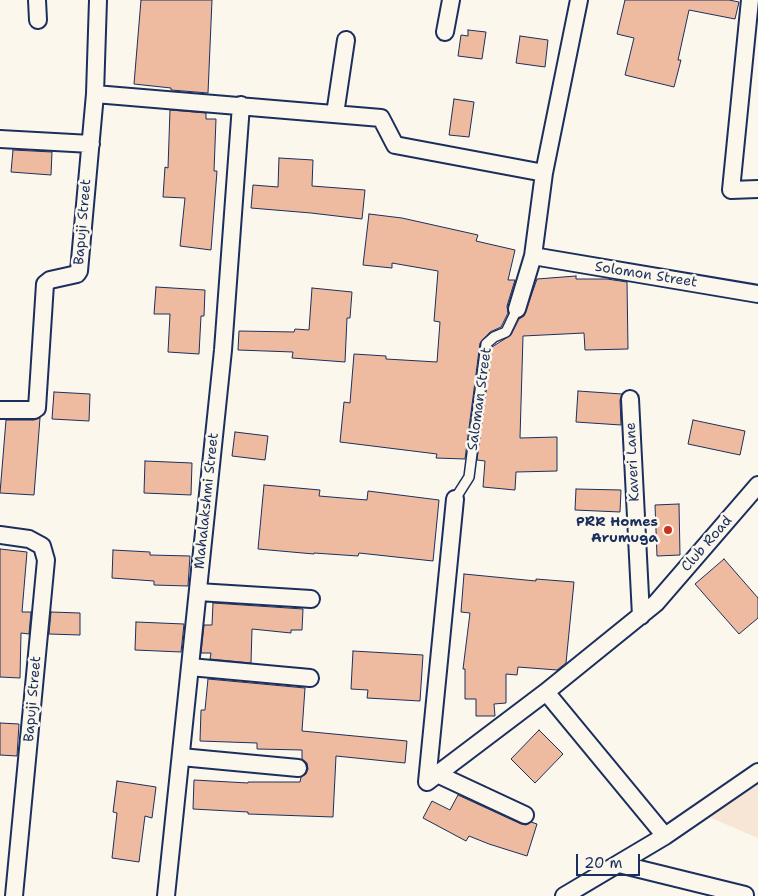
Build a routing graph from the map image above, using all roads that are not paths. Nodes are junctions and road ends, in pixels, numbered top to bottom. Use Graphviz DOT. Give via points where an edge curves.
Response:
graph roads {
  1 [pos="37,0"];
  2 [pos="451,0"];
  3 [pos="578,0"];
  4 [pos="750,0"];
  5 [pos="99,2"];
  6 [pos="38,20"];
  7 [pos="445,32"];
  8 [pos="346,40"];
  9 [pos="95,94"];
  10 [pos="241,105"];
  11 [pos="335,114"];
  12 [pos="0,139"];
  13 [pos="91,144"];
  14 [pos="544,173"];
  15 [pos="758,189"];
  16 [pos="533,256"];
  17 [pos="758,294"];
  18 [pos="517,309"];
  19 [pos="630,399"];
  20 [pos="0,410"];
  21 [pos="758,485"];
  22 [pos="455,499"];
  23 [pos="0,535"];
  24 [pos="198,592"];
  25 [pos="311,599"];
  26 [pos="641,616"];
  27 [pos="190,667"];
  28 [pos="310,678"];
  29 [pos="546,692"];
  30 [pos="180,757"];
  31 [pos="298,768"];
  32 [pos="758,772"];
  33 [pos="432,778"];
  34 [pos="525,815"];
  35 [pos="665,836"];
  36 [pos="619,864"];
  37 [pos="745,895"];
  38 [pos="14,896"];
  39 [pos="166,896"];
  40 [pos="564,896"];
  1 -- 6 [label="street"];
  2 -- 7 [label="street"];
  3 -- 14 [label="street, Saloman Street"];
  4 -- 15 [label="street" via="731,190"];
  5 -- 9 [label="street, Bapuji Street"];
  8 -- 11 [label="street"];
  9 -- 10 [label="street"];
  9 -- 13 [label="street, Bapuji Street"];
  10 -- 11 [label="street"];
  10 -- 24 [label="street, Mahalakshmi Street" via="223,350"];
  11 -- 14 [label="street" via="381,118 395,145"];
  12 -- 13 [label="street"];
  13 -- 20 [label="street, Bapuji Street" via="79,271 45,284 37,408"];
  14 -- 16 [label="street, Saloman Street"];
  16 -- 17 [label="street, Solomon Street"];
  16 -- 18 [label="street, Saloman Street"];
  18 -- 22 [label="lane, Saloman Street" via="506,332 494,336 486,344 470,477"];
  19 -- 26 [label="street, Kaveri Lane"];
  21 -- 26 [label="street, Club Road" via="656,603"];
  22 -- 33 [label="street, Saloman Street"];
  23 -- 38 [label="street, Bapuji Street" via="29,540 42,546 46,560"];
  24 -- 25 [label="street"];
  24 -- 27 [label="street, Mahalakshmi Street"];
  26 -- 29 [label="street, Club Road"];
  27 -- 28 [label="street"];
  27 -- 30 [label="street, Mahalakshmi Street"];
  29 -- 33 [label="street, Club Road"];
  29 -- 35 [label="street"];
  30 -- 31 [label="street"];
  30 -- 39 [label="street, Mahalakshmi Street"];
  32 -- 35 [label="street"];
  33 -- 34 [label="street"];
  35 -- 36 [label="street"];
  36 -- 37 [label="street"];
  36 -- 40 [label="street"];
}
